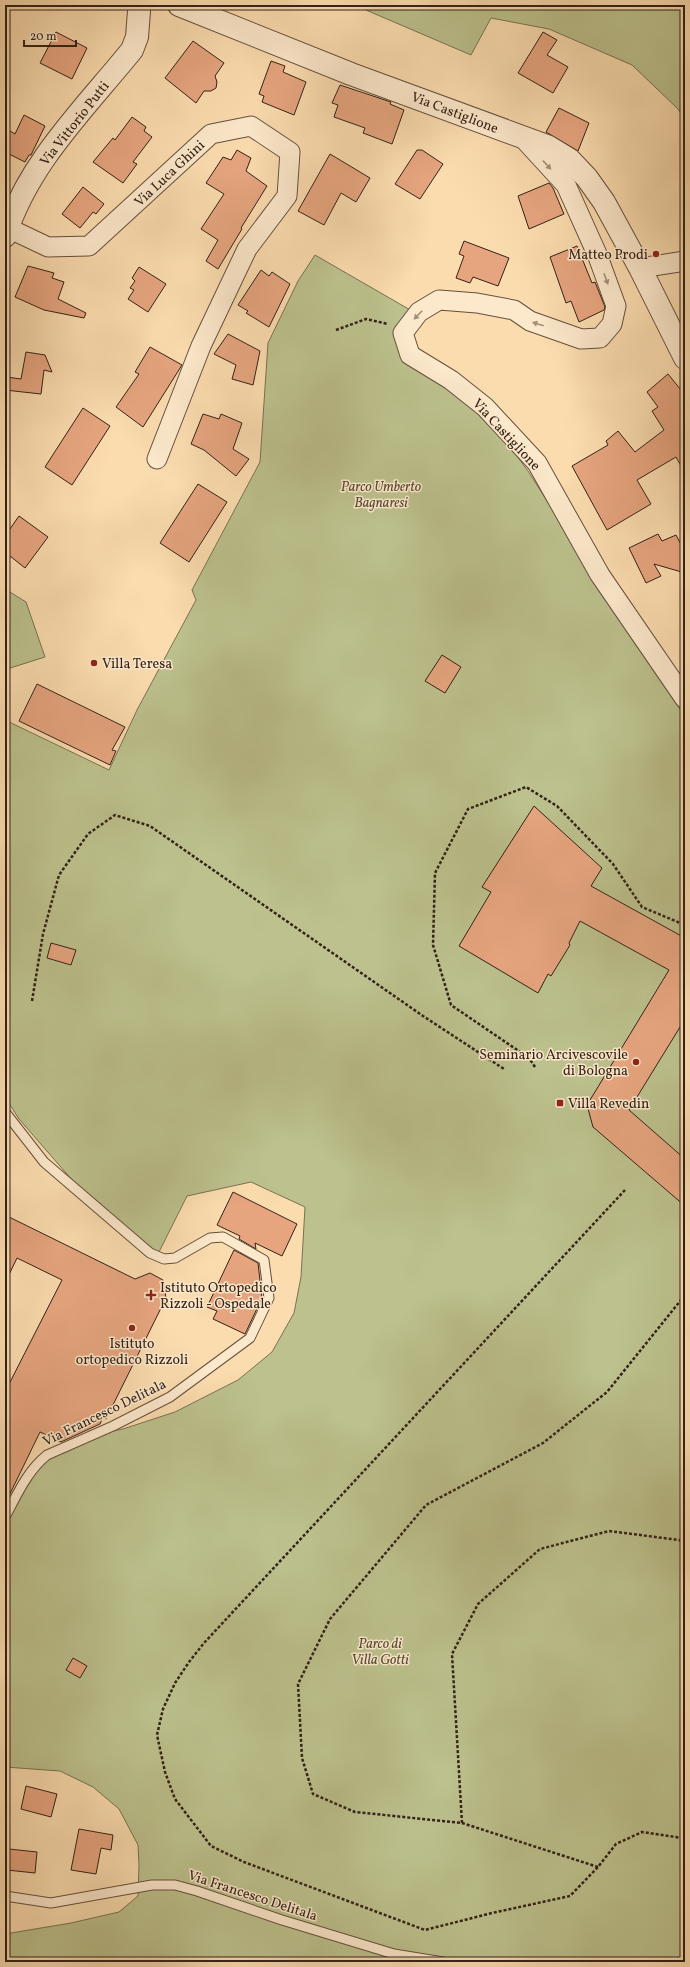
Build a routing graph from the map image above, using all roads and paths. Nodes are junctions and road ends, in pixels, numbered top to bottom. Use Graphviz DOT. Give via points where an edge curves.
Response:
graph roads {
  1 [pos="179,5"];
  2 [pos="136,7"];
  3 [pos="521,136"];
  4 [pos="6,232"];
  5 [pos="685,261"];
  6 [pos="640,268"];
  7 [pos="336,330"];
  8 [pos="403,333"];
  9 [pos="685,358"];
  10 [pos="158,458"];
  11 [pos="685,699"];
  12 [pos="685,925"];
  13 [pos="32,1001"];
  14 [pos="535,1067"];
  15 [pos="504,1069"];
  16 [pos="5,1112"];
  17 [pos="625,1190"];
  18 [pos="685,1295"];
  19 [pos="5,1516"];
  20 [pos="685,1544"];
  21 [pos="462,1823"];
  22 [pos="685,1840"];
  23 [pos="598,1867"];
  24 [pos="5,1896"];
  25 [pos="443,1962"];
  1 -- 3 [label="street, Via Castiglione" via="351,74 435,104 479,123"];
  2 -- 4 [label="street, Via Vittorio Putti" via="137,37 132,50 42,161 18,202"];
  3 -- 6 [label="street, Via Castiglione" via="547,146 570,160 587,178 604,202"];
  3 -- 8 [label="street, one-way" via="569,191 597,254 616,306 612,324 600,338 581,339 530,321 514,310 477,303 439,300 419,312"];
  4 -- 10 [label="street, Via Luca Ghini" via="48,247 89,246 211,134 251,126 290,152 287,196 247,249 201,346"];
  5 -- 6 [label="street"];
  6 -- 9 [label="street, Via Castiglione"];
  7 -- 8 [label="path" via="366,320 394,326"];
  8 -- 11 [label="street, Via Castiglione" via="410,355 451,380 485,407 537,463 600,574"];
  12 -- 14 [label="path" via="642,907 613,864 557,806 526,787 468,809 435,873 433,945 451,1005 529,1058"];
  13 -- 15 [label="path" via="43,934 59,875 88,834 115,815 150,826 423,1016"];
  16 -- 19 [label="lane, Via Francesco Delitala" via="44,1162 150,1253 164,1260 175,1258 210,1238 223,1237 264,1260 269,1298 250,1338 170,1396 113,1426 46,1455 28,1476"];
  17 -- 23 [label="path" via="204,1643 175,1683 162,1709 157,1735 165,1772 175,1799 211,1846 244,1862 425,1930 570,1896"];
  18 -- 21 [label="path" via="607,1392 544,1443 426,1505 330,1619 298,1684 302,1758 313,1794 355,1812"];
  20 -- 21 [label="path" via="679,1540 609,1531 540,1549 478,1604 452,1654"];
  21 -- 23 [label="path"];
  22 -- 23 [label="path" via="642,1832 616,1844"];
  24 -- 25 [label="lane, Via Francesco Delitala" via="51,1903 152,1885 175,1885 394,1954"];
}
